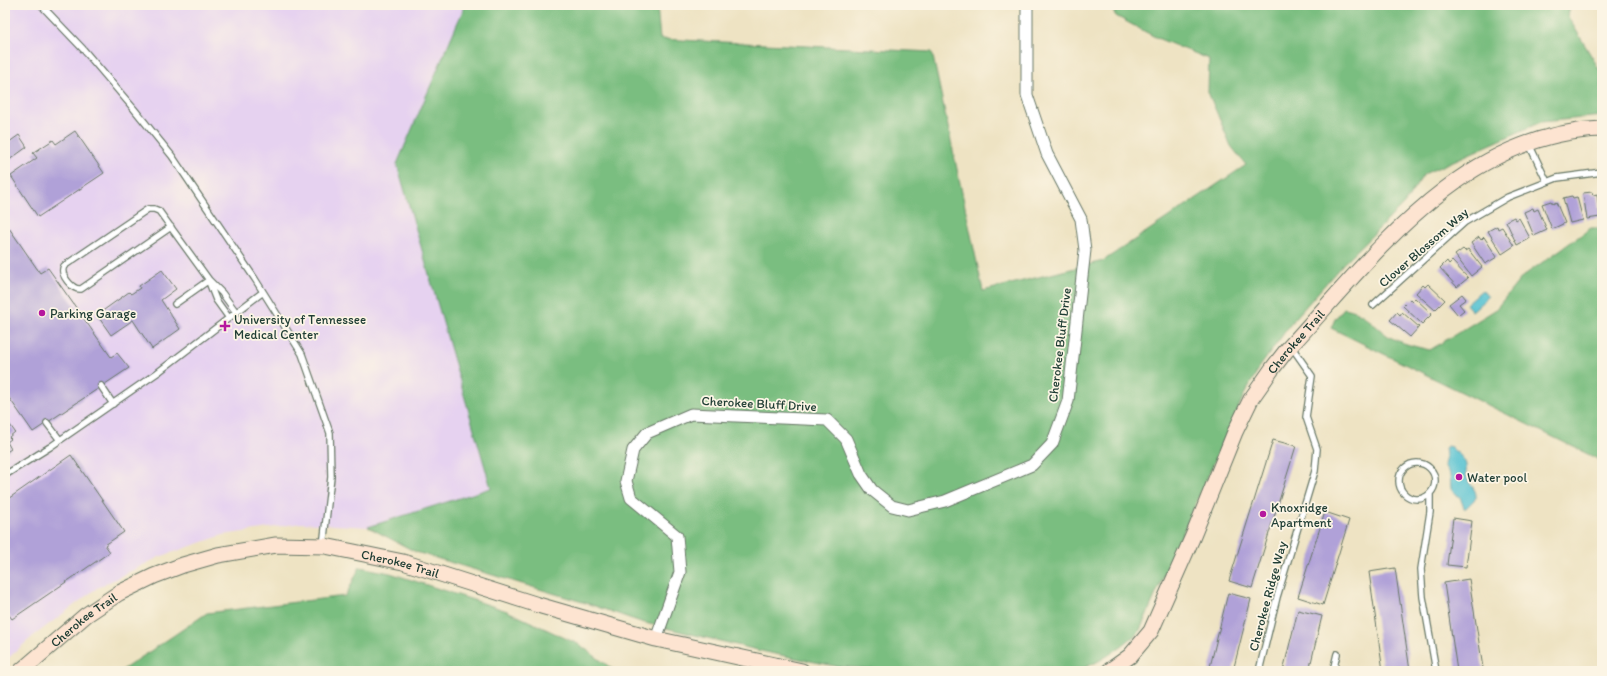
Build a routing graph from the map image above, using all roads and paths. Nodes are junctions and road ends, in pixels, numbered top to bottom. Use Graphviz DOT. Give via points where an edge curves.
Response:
graph roads {
  1 [pos="41,5"];
  2 [pos="1027,5"];
  3 [pos="1602,129"];
  4 [pos="1528,143"];
  5 [pos="1602,172"];
  6 [pos="1547,182"];
  7 [pos="171,227"];
  8 [pos="209,280"];
  9 [pos="263,292"];
  10 [pos="175,304"];
  11 [pos="1373,305"];
  12 [pos="236,312"];
  13 [pos="229,318"];
  14 [pos="1291,346"];
  15 [pos="101,386"];
  16 [pos="113,404"];
  17 [pos="47,423"];
  18 [pos="60,440"];
  19 [pos="5,475"];
  20 [pos="1430,494"];
  21 [pos="323,546"];
  22 [pos="656,639"];
  23 [pos="1337,654"];
  24 [pos="21,671"];
  25 [pos="802,671"];
  26 [pos="1109,671"];
  27 [pos="1258,671"];
  28 [pos="1333,671"];
  29 [pos="1436,671"];
  1 -- 9 [label="lane" via="83,49 172,156"];
  2 -- 22 [label="street, Cherokee Bluff Drive" via="1027,95 1047,154 1081,219 1085,250 1068,401 1052,444 1032,465 945,502 908,510 892,506 872,490 861,474 846,439 828,420 691,414 647,433 633,450 626,481 631,498 677,536 680,572"];
  3 -- 4 [label="street, Cherokee Trail" via="1556,134"];
  4 -- 6 [label="lane"];
  4 -- 14 [label="street, Cherokee Trail" via="1471,170 1430,200 1391,236"];
  5 -- 6 [label="lane, Clover Blossom Way" via="1557,178"];
  6 -- 11 [label="lane, Clover Blossom Way" via="1508,197 1465,222"];
  7 -- 7 [label="lane" via="81,289 73,288 63,273 64,266 148,209 160,211"];
  7 -- 8 [label="lane"];
  8 -- 10 [label="lane"];
  8 -- 12 [label="lane"];
  8 -- 13 [label="lane" via="216,300"];
  9 -- 12 [label="lane"];
  9 -- 21 [label="lane" via="302,354 330,433 331,477"];
  12 -- 13 [label="lane"];
  13 -- 16 [label="lane" via="157,374"];
  14 -- 26 [label="street, Cherokee Trail" via="1252,399 1235,432 1151,631 1130,656"];
  14 -- 27 [label="lane, Cherokee Ridge Way" via="1312,376 1306,417 1317,449 1315,471 1277,597"];
  15 -- 16 [label="lane"];
  16 -- 18 [label="lane"];
  17 -- 18 [label="lane"];
  18 -- 19 [label="lane"];
  20 -- 20 [label="lane" via="1435,483 1429,468 1418,463 1403,469 1398,481 1407,497 1419,499"];
  20 -- 29 [label="lane" via="1430,512 1421,569 1423,597"];
  21 -- 22 [label="street, Cherokee Trail" via="403,562"];
  21 -- 24 [label="street, Cherokee Trail" via="276,545 225,554 154,576 119,593 86,615"];
  22 -- 25 [label="street, Cherokee Trail"];
  23 -- 28 [label="lane"];
}
